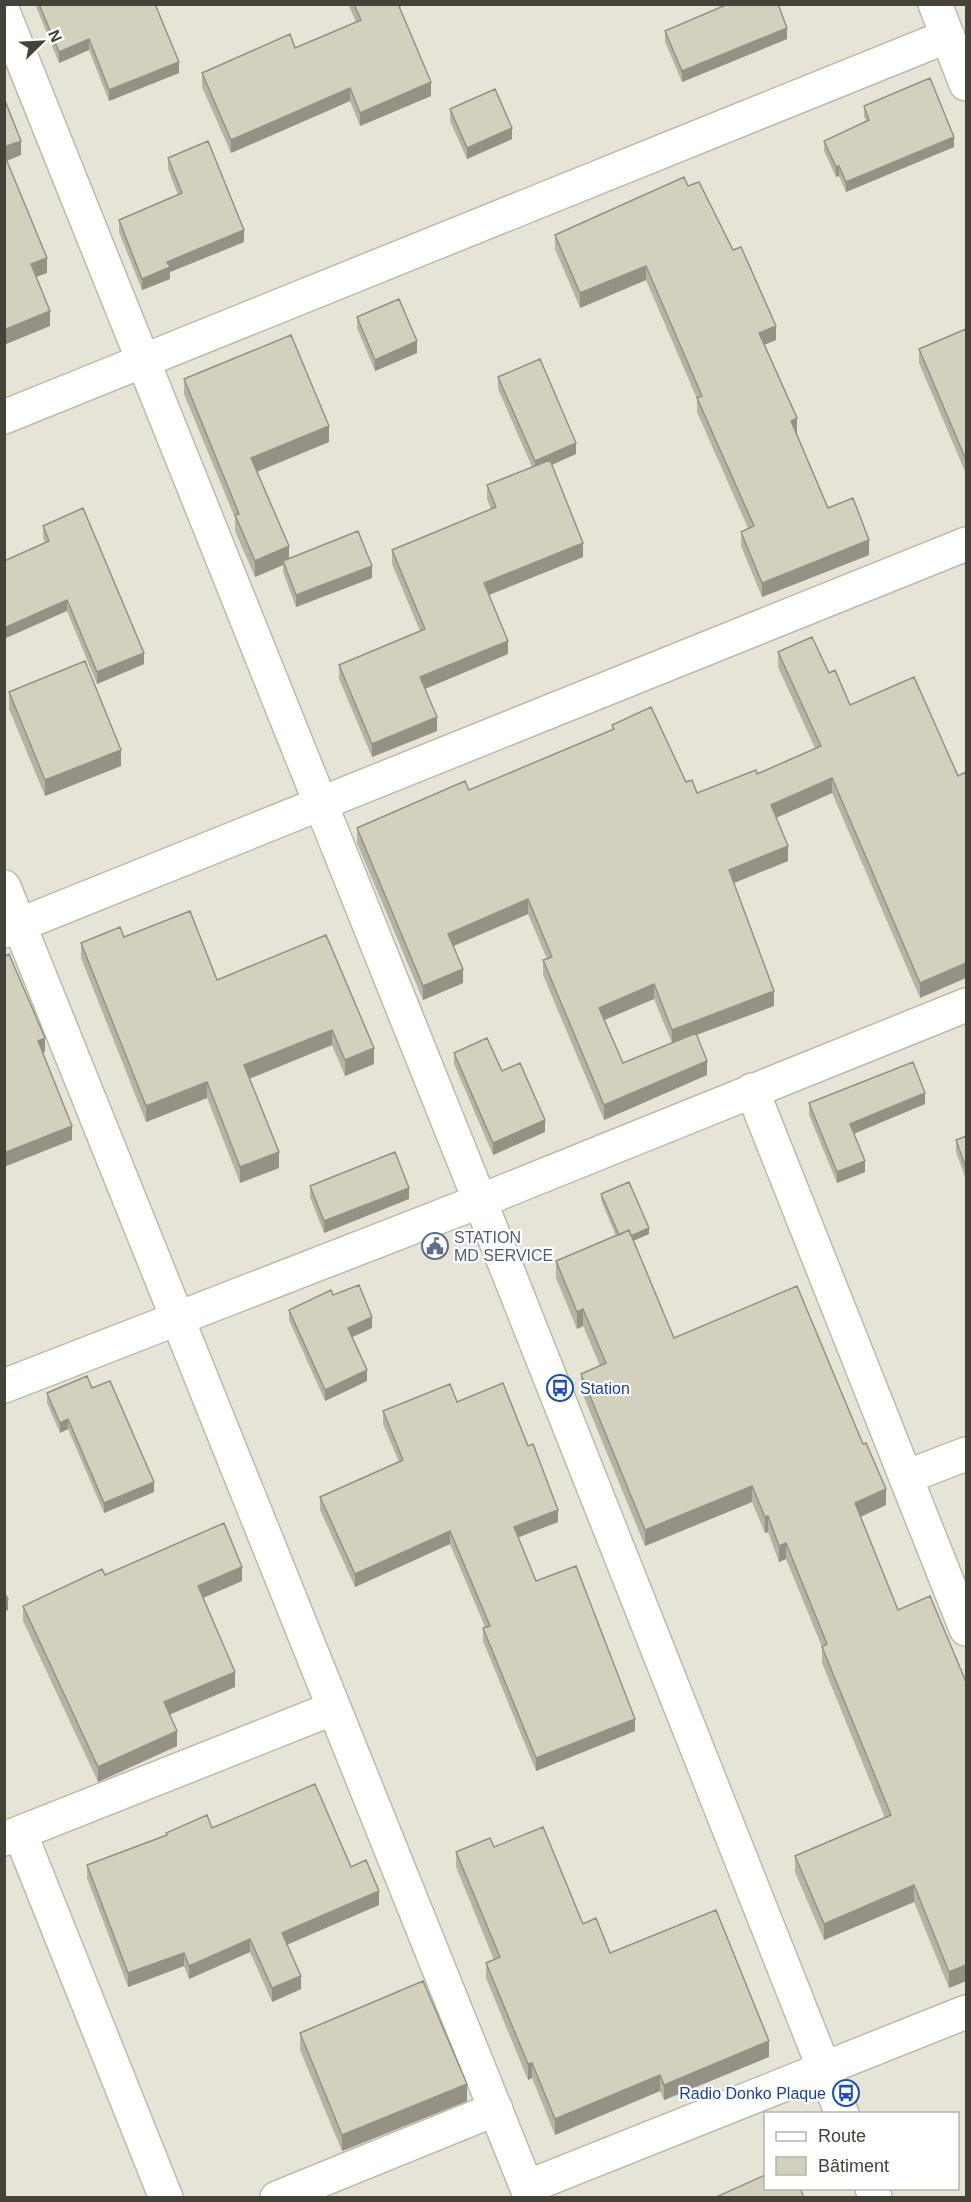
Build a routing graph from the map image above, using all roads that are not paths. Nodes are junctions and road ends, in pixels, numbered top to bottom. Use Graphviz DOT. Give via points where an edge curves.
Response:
graph roads {
  1 [pos="935,4"];
  2 [pos="4,14"];
  3 [pos="948,36"];
  4 [pos="966,84"];
  5 [pos="143,360"];
  6 [pos="4,417"];
  7 [pos="966,544"];
  8 [pos="321,803"];
  9 [pos="4,887"];
  10 [pos="12,928"];
  11 [pos="966,1005"];
  12 [pos="752,1090"];
  13 [pos="480,1201"];
  14 [pos="178,1318"];
  15 [pos="4,1386"];
  16 [pos="966,1454"];
  17 [pos="906,1478"];
  18 [pos="966,1629"];
  19 [pos="334,1708"];
  20 [pos="12,1836"];
  21 [pos="966,2012"];
  22 [pos="824,2068"];
  23 [pos="496,2109"];
  24 [pos="841,2112"];
  25 [pos="529,2192"];
  26 [pos="166,2198"];
  27 [pos="277,2198"];
  1 -- 3 [label="street"];
  2 -- 5 [label="street"];
  3 -- 4 [label="street"];
  3 -- 5 [label="street"];
  5 -- 6 [label="street"];
  5 -- 8 [label="street"];
  7 -- 8 [label="street"];
  8 -- 10 [label="street"];
  8 -- 13 [label="street"];
  9 -- 10 [label="street"];
  10 -- 14 [label="street"];
  11 -- 12 [label="street"];
  12 -- 13 [label="street"];
  12 -- 17 [label="street"];
  13 -- 14 [label="street"];
  13 -- 22 [label="street"];
  14 -- 15 [label="street"];
  14 -- 19 [label="street"];
  16 -- 17 [label="street"];
  17 -- 18 [label="street"];
  19 -- 20 [label="street"];
  19 -- 23 [label="street"];
  20 -- 26 [label="street"];
  21 -- 22 [label="street"];
  22 -- 24 [label="street"];
  22 -- 25 [label="street"];
  23 -- 25 [label="street"];
  23 -- 27 [label="street"];
}
